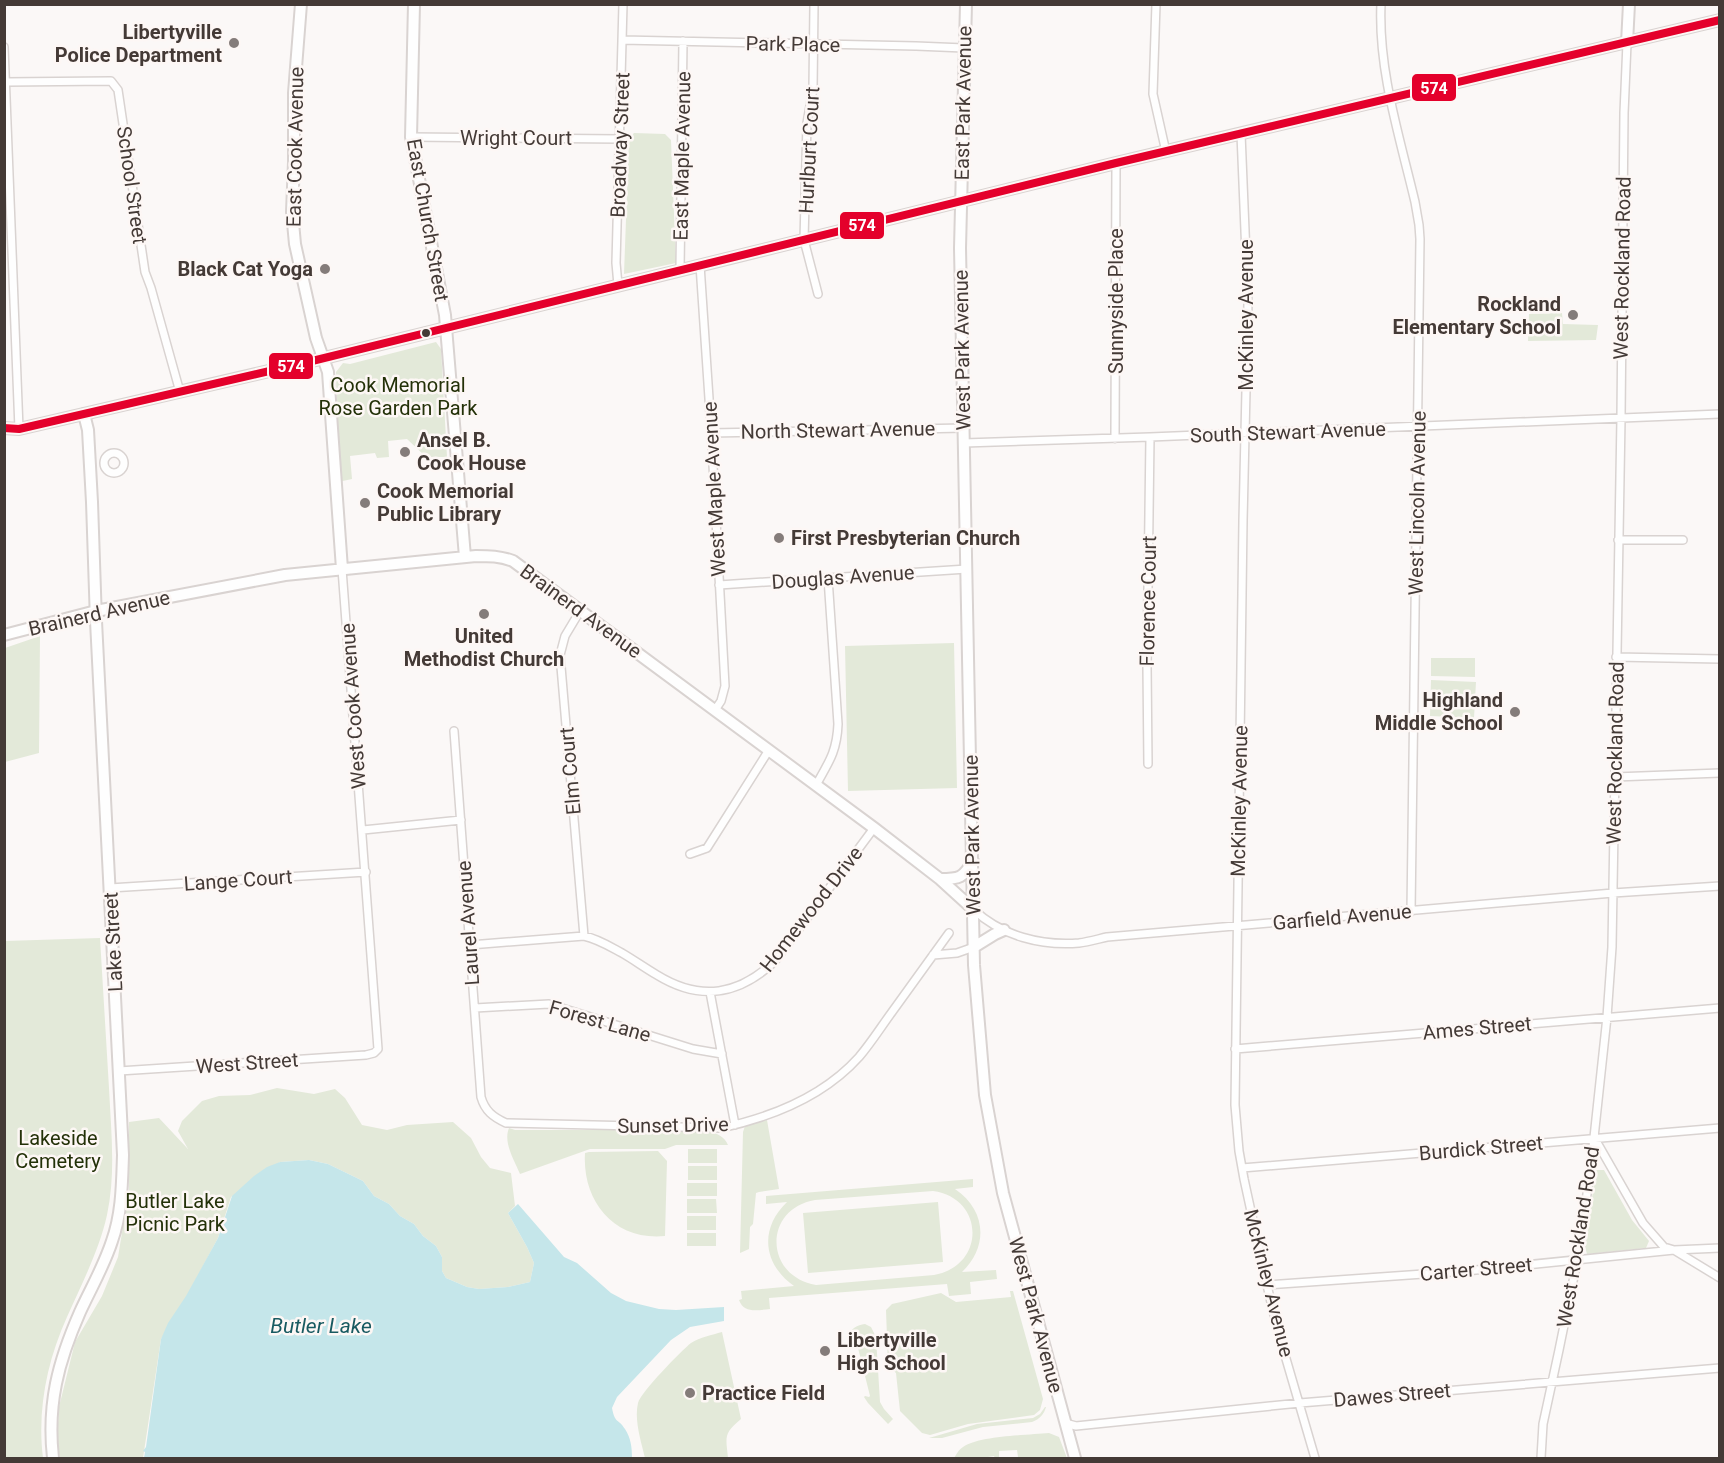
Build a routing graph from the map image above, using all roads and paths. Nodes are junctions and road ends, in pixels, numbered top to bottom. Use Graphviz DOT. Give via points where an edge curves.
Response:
graph roads {
  1 [pos="301,4"];
  2 [pos="414,4"];
  3 [pos="623,4"];
  4 [pos="814,4"];
  5 [pos="966,4"];
  6 [pos="1156,4"];
  7 [pos="1381,4"];
  8 [pos="1629,4"];
  9 [pos="1719,20"];
  10 [pos="622,40"];
  11 [pos="683,42"];
  12 [pos="1627,43"];
  13 [pos="814,44"];
  14 [pos="4,47"];
  15 [pos="964,48"];
  16 [pos="6,82"];
  17 [pos="1391,98"];
  18 [pos="1242,134"];
  19 [pos="411,137"];
  20 [pos="620,139"];
  21 [pos="1166,152"];
  22 [pos="1116,163"];
  23 [pos="961,201"];
  24 [pos="804,240"];
  25 [pos="700,265"];
  26 [pos="680,270"];
  27 [pos="618,285"];
  28 [pos="818,294"];
  29 [pos="446,327"];
  30 [pos="323,358"];
  31 [pos="180,392"];
  32 [pos="84,414"];
  33 [pos="1719,414"];
  34 [pos="1621,418"];
  35 [pos="1418,426"];
  36 [pos="4,428"];
  37 [pos="964,428"];
  38 [pos="20,429"];
  39 [pos="711,433"];
  40 [pos="1245,433"];
  41 [pos="4,437"];
  42 [pos="1150,437"];
  43 [pos="1115,439"];
  44 [pos="964,443"];
  45 [pos="104,465"];
  46 [pos="90,468"];
  47 [pos="1618,540"];
  48 [pos="1683,540"];
  49 [pos="465,556"];
  50 [pos="342,569"];
  51 [pos="967,569"];
  52 [pos="828,578"];
  53 [pos="719,585"];
  54 [pos="96,611"];
  55 [pos="580,611"];
  56 [pos="4,635"];
  57 [pos="1616,657"];
  58 [pos="1719,659"];
  59 [pos="715,710"];
  60 [pos="454,731"];
  61 [pos="769,750"];
  62 [pos="1148,764"];
  63 [pos="1719,773"];
  64 [pos="1614,777"];
  65 [pos="816,785"];
  66 [pos="461,820"];
  67 [pos="874,828"];
  68 [pos="363,830"];
  69 [pos="690,854"];
  70 [pos="973,861"];
  71 [pos="366,872"];
  72 [pos="940,879"];
  73 [pos="1719,886"];
  74 [pos="110,888"];
  75 [pos="1613,893"];
  76 [pos="974,910"];
  77 [pos="1411,912"];
  78 [pos="1238,926"];
  79 [pos="1004,930"];
  80 [pos="948,933"];
  81 [pos="584,936"];
  82 [pos="470,945"];
  83 [pos="974,947"];
  84 [pos="957,953"];
  85 [pos="933,955"];
  86 [pos="974,965"];
  87 [pos="710,992"];
  88 [pos="475,1008"];
  89 [pos="1719,1008"];
  90 [pos="1607,1017"];
  91 [pos="1235,1049"];
  92 [pos="374,1053"];
  93 [pos="722,1054"];
  94 [pos="119,1071"];
  95 [pos="489,1113"];
  96 [pos="735,1125"];
  97 [pos="1719,1128"];
  98 [pos="1595,1138"];
  99 [pos="1242,1168"];
  100 [pos="1719,1248"];
  101 [pos="1674,1250"];
  102 [pos="1576,1259"];
  103 [pos="1719,1278"];
  104 [pos="1267,1285"];
  105 [pos="1719,1368"];
  106 [pos="1552,1382"];
  107 [pos="1300,1403"];
  108 [pos="1065,1423"];
  109 [pos="53,1458"];
  110 [pos="1075,1458"];
  111 [pos="1315,1458"];
  112 [pos="1541,1458"];
  1 -- 30 [label="main road, East Cook Avenue" via="294,93 292,212 295,244"];
  2 -- 19 [label="main road, East Church Street"];
  3 -- 10 [label="street, Broadway Street"];
  4 -- 13 [label="street, Hurlburt Court"];
  5 -- 15 [label="main road, East Park Avenue"];
  6 -- 21 [label="street" via="1153,94"];
  7 -- 17 [label="street, West Lincoln Avenue" via="1383,59"];
  8 -- 12 [label="main road"];
  9 -- 12 [label="main road"];
  10 -- 11 [label="street, Park Place"];
  10 -- 20 [label="street, Broadway Street"];
  11 -- 13 [label="street, Park Place"];
  11 -- 26 [label="street, East Maple Avenue"];
  12 -- 17 [label="main road"];
  12 -- 34 [label="street, West Rockland Road"];
  13 -- 15 [label="street, Park Place"];
  13 -- 24 [label="street, Hurlburt Court"];
  14 -- 16 [label="street"];
  15 -- 23 [label="main road, East Park Avenue"];
  16 -- 31 [label="street, School Street" via="111,81 118,90 145,272"];
  16 -- 38 [label="street"];
  17 -- 18 [label="main road"];
  17 -- 35 [label="street, West Lincoln Avenue" via="1419,225"];
  18 -- 21 [label="main road"];
  18 -- 40 [label="street, McKinley Avenue" via="1248,303"];
  19 -- 20 [label="street, Wright Court"];
  19 -- 29 [label="main road, East Church Street"];
  20 -- 27 [label="street, Broadway Street"];
  21 -- 22 [label="main road"];
  22 -- 23 [label="main road"];
  22 -- 43 [label="street, Sunnyside Place"];
  23 -- 24 [label="main road"];
  23 -- 37 [label="main road, West Park Avenue"];
  24 -- 25 [label="main road"];
  24 -- 28 [label="street, Hurlburt Court"];
  25 -- 26 [label="main road"];
  25 -- 39 [label="street, West Maple Avenue"];
  26 -- 27 [label="main road"];
  27 -- 29 [label="main road"];
  29 -- 30 [label="main road"];
  29 -- 49 [label="main road, East Church Street"];
  30 -- 31 [label="main road"];
  30 -- 50 [label="main road, West Cook Avenue" via="328,372"];
  31 -- 32 [label="main road"];
  32 -- 38 [label="main road"];
  32 -- 46 [label="main road, Lake Street"];
  33 -- 34 [label="street, South Stewart Avenue"];
  34 -- 35 [label="street, South Stewart Avenue"];
  34 -- 47 [label="street, West Rockland Road"];
  35 -- 40 [label="street, South Stewart Avenue"];
  35 -- 77 [label="street, West Lincoln Avenue"];
  36 -- 38 [label="main road"];
  37 -- 39 [label="street, North Stewart Avenue"];
  37 -- 44 [label="main road, West Park Avenue"];
  38 -- 41 [label="main road"];
  39 -- 53 [label="street, West Maple Avenue"];
  40 -- 42 [label="street, South Stewart Avenue"];
  40 -- 78 [label="street, McKinley Avenue"];
  42 -- 43 [label="street, South Stewart Avenue"];
  42 -- 62 [label="street, Florence Court"];
  43 -- 44 [label="street, South Stewart Avenue"];
  44 -- 51 [label="main road, West Park Avenue"];
  45 -- 46 [label="street"];
  46 -- 54 [label="main road, Lake Street"];
  47 -- 48 [label="street"];
  47 -- 57 [label="street, West Rockland Road"];
  49 -- 50 [label="main road, Brainerd Avenue"];
  49 -- 55 [label="main road, Brainerd Avenue" via="495,556 513,561"];
  50 -- 54 [label="main road, Brainerd Avenue" via="285,575"];
  50 -- 68 [label="street, West Cook Avenue"];
  51 -- 52 [label="street, Douglas Avenue"];
  51 -- 70 [label="main road, West Park Avenue"];
  52 -- 53 [label="street, Douglas Avenue"];
  52 -- 65 [label="street" via="838,738"];
  53 -- 59 [label="street, West Maple Avenue" via="725,686"];
  54 -- 56 [label="main road, Brainerd Avenue"];
  54 -- 74 [label="main road, Lake Street"];
  55 -- 59 [label="main road, Brainerd Avenue"];
  55 -- 81 [label="street, Elm Court" via="565,636 560,655"];
  57 -- 58 [label="street"];
  57 -- 64 [label="street, West Rockland Road"];
  59 -- 61 [label="main road, Brainerd Avenue"];
  60 -- 66 [label="street, Laurel Avenue"];
  61 -- 65 [label="main road, Brainerd Avenue"];
  61 -- 69 [label="street" via="707,848"];
  63 -- 64 [label="street"];
  64 -- 75 [label="street, West Rockland Road"];
  65 -- 67 [label="main road, Brainerd Avenue"];
  66 -- 68 [label="street"];
  66 -- 82 [label="street, Laurel Avenue"];
  67 -- 72 [label="main road, Brainerd Avenue"];
  67 -- 87 [label="street, Homewood Drive" via="776,961 740,986"];
  68 -- 71 [label="street, West Cook Avenue"];
  70 -- 72 [label="main road" via="960,878"];
  70 -- 76 [label="main road, West Park Avenue"];
  71 -- 74 [label="street, Lange Court"];
  71 -- 92 [label="street, West Cook Avenue" via="379,1045"];
  72 -- 76 [label="main road, Brainerd Avenue"];
  73 -- 75 [label="street, Garfield Avenue"];
  74 -- 94 [label="main road, Lake Street"];
  75 -- 77 [label="street, Garfield Avenue"];
  75 -- 90 [label="street, West Rockland Road"];
  76 -- 79 [label="street, Garfield Avenue"];
  76 -- 83 [label="main road, West Park Avenue"];
  77 -- 78 [label="street, Garfield Avenue"];
  78 -- 79 [label="street, Garfield Avenue" via="1047,944"];
  78 -- 91 [label="street, McKinley Avenue"];
  79 -- 83 [label="main road"];
  80 -- 85 [label="street, Sunset Drive"];
  81 -- 82 [label="street, Homewood Drive"];
  81 -- 87 [label="street, Homewood Drive" via="602,942 659,976 693,991"];
  82 -- 88 [label="street, Laurel Avenue"];
  83 -- 84 [label="street"];
  83 -- 86 [label="main road, West Park Avenue"];
  84 -- 85 [label="street"];
  84 -- 86 [label="street"];
  85 -- 96 [label="street, Sunset Drive" via="862,1053 832,1081 779,1111"];
  86 -- 108 [label="main road, West Park Avenue" via="985,1095 1003,1193"];
  87 -- 93 [label="street"];
  88 -- 93 [label="street, Forest Lane" via="549,1004 693,1049"];
  88 -- 95 [label="street, Laurel Avenue" via="483,1105"];
  89 -- 90 [label="street, Ames Street"];
  90 -- 91 [label="street, Ames Street"];
  90 -- 98 [label="street, West Rockland Road"];
  91 -- 99 [label="street, McKinley Avenue" via="1235,1105"];
  92 -- 94 [label="street, West Street"];
  93 -- 96 [label="street"];
  94 -- 109 [label="main road, Lake Street" via="123,1155 118,1219 103,1268 58,1370 52,1397"];
  95 -- 96 [label="street, Sunset Drive" via="506,1123 529,1125"];
  97 -- 98 [label="street, Burdick Street"];
  98 -- 99 [label="street, Burdick Street"];
  98 -- 101 [label="street" via="1643,1223 1664,1247"];
  98 -- 102 [label="street, West Rockland Road"];
  99 -- 104 [label="street, McKinley Avenue"];
  100 -- 101 [label="street, Carter Street"];
  101 -- 102 [label="street, Carter Street"];
  101 -- 103 [label="street"];
  102 -- 104 [label="street, Carter Street"];
  102 -- 106 [label="street, West Rockland Road"];
  104 -- 107 [label="street, McKinley Avenue"];
  105 -- 106 [label="street, Dawes Street"];
  106 -- 107 [label="street, Dawes Street"];
  106 -- 112 [label="street, West Rockland Road"];
  107 -- 108 [label="street, Dawes Street" via="1076,1426"];
  107 -- 111 [label="street, McKinley Avenue"];
  108 -- 110 [label="main road, West Park Avenue"];
}
